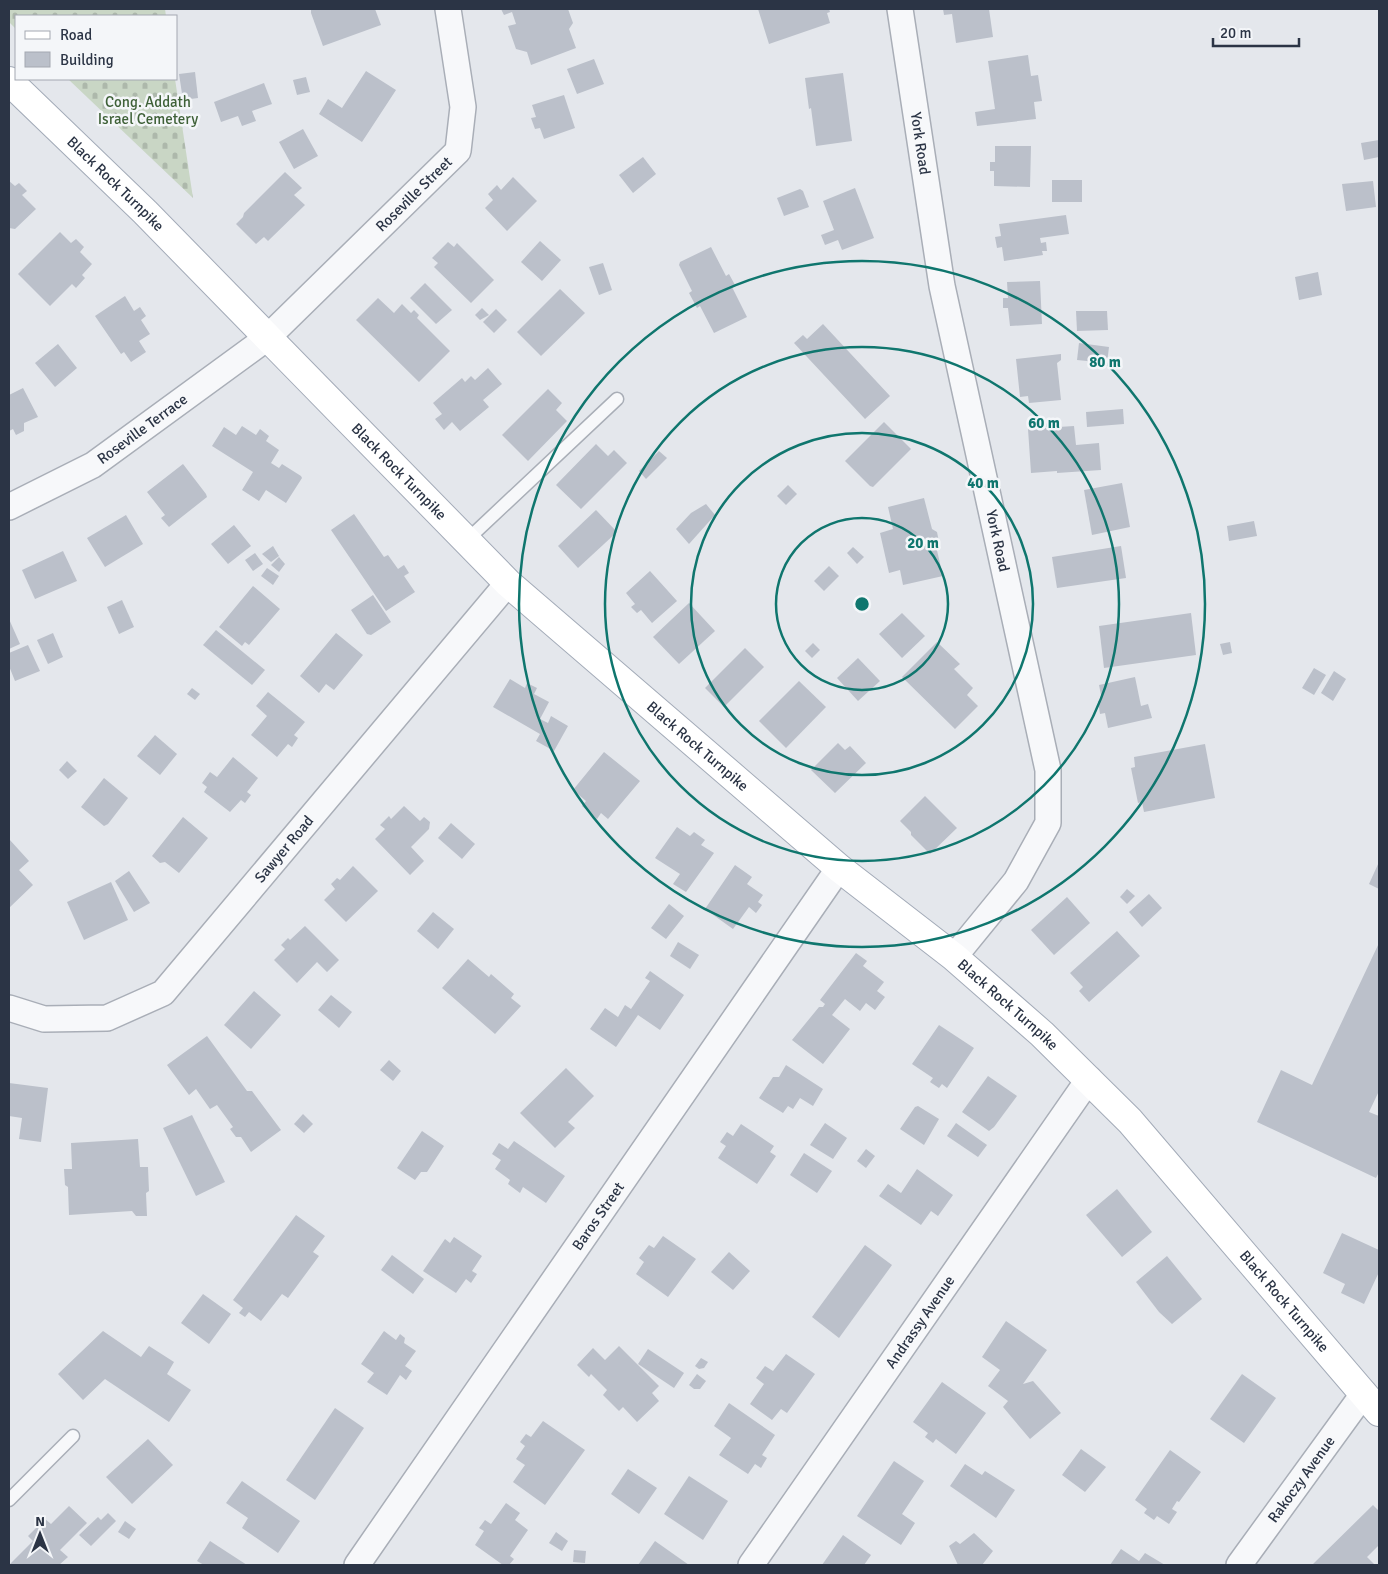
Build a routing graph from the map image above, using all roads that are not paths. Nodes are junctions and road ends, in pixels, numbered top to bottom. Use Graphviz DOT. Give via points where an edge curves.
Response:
graph roads {
  1 [pos="448,9"];
  2 [pos="900,9"];
  3 [pos="9,81"];
  4 [pos="267,338"];
  5 [pos="617,399"];
  6 [pos="9,507"];
  7 [pos="467,540"];
  8 [pos="508,583"];
  9 [pos="839,868"];
  10 [pos="954,957"];
  11 [pos="9,1008"];
  12 [pos="1089,1079"];
  13 [pos="1371,1402"];
  14 [pos="73,1436"];
  15 [pos="9,1500"];
  16 [pos="357,1565"];
  17 [pos="751,1565"];
  18 [pos="1239,1565"];
  1 -- 4 [label="street, Roseville Street" via="463,107 458,151"];
  2 -- 10 [label="street, York Road" via="942,286 1048,770 1048,823 1016,882"];
  3 -- 4 [label="main road, Black Rock Turnpike"];
  4 -- 6 [label="street, Roseville Terrace" via="93,465"];
  4 -- 7 [label="main road, Black Rock Turnpike"];
  5 -- 7 [label="lane"];
  7 -- 8 [label="main road, Black Rock Turnpike"];
  8 -- 9 [label="main road, Black Rock Turnpike"];
  8 -- 11 [label="street, Sawyer Road" via="163,993 107,1018 44,1019"];
  9 -- 10 [label="main road, Black Rock Turnpike"];
  9 -- 16 [label="street, Baros Street"];
  10 -- 12 [label="main road, Black Rock Turnpike"];
  12 -- 13 [label="main road, Black Rock Turnpike" via="1130,1121"];
  12 -- 17 [label="street, Andrassy Avenue"];
  13 -- 18 [label="street, Rakoczy Avenue"];
  14 -- 15 [label="lane"];
}
